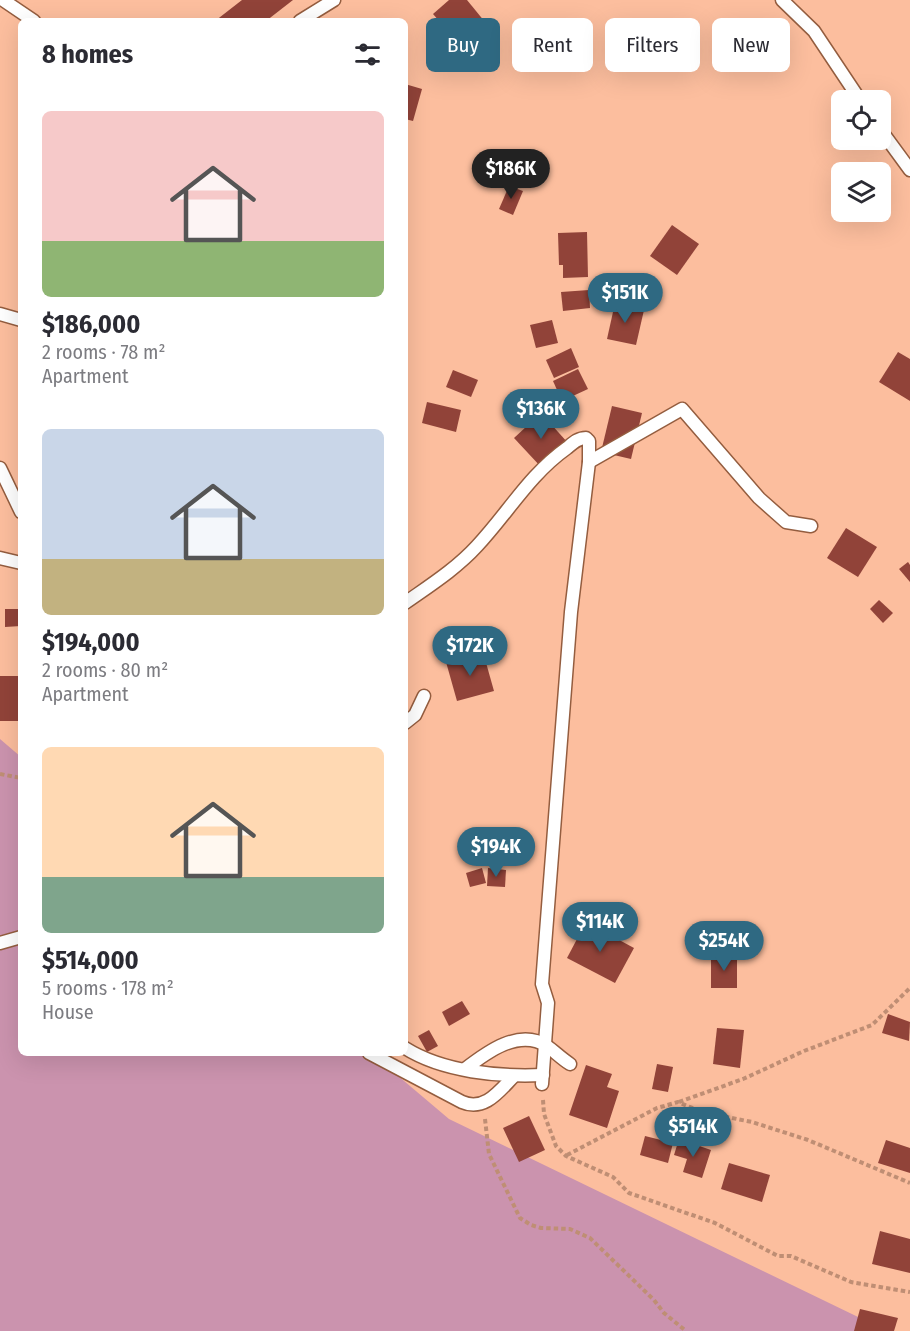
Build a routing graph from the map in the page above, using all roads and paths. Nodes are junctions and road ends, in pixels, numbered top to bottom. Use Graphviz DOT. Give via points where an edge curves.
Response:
graph roads {
  1 [pos="3,0"];
  2 [pos="334,0"];
  3 [pos="782,0"];
  4 [pos="30,18"];
  5 [pos="305,18"];
  6 [pos="853,90"];
  7 [pos="891,144"];
  8 [pos="910,170"];
  9 [pos="0,314"];
  10 [pos="18,319"];
  11 [pos="589,462"];
  12 [pos="0,468"];
  13 [pos="18,506"];
  14 [pos="811,526"];
  15 [pos="0,558"];
  16 [pos="18,562"];
  17 [pos="408,601"];
  18 [pos="424,696"];
  19 [pos="408,721"];
  20 [pos="0,774"];
  21 [pos="18,777"];
  22 [pos="18,938"];
  23 [pos="0,943"];
  24 [pos="910,988"];
  25 [pos="546,1045"];
  26 [pos="408,1050"];
  27 [pos="375,1056"];
  28 [pos="570,1064"];
  29 [pos="465,1069"];
  30 [pos="514,1076"];
  31 [pos="543,1079"];
  32 [pos="678,1102"];
  33 [pos="483,1104"];
  34 [pos="566,1156"];
  35 [pos="910,1184"];
  36 [pos="910,1292"];
  37 [pos="686,1331"];
  1 -- 4 [label="lane"];
  2 -- 5 [label="lane"];
  3 -- 6 [label="lane" via="814,31"];
  7 -- 8 [label="lane"];
  9 -- 10 [label="lane"];
  11 -- 14 [label="lane" via="682,409 759,498 786,522"];
  11 -- 17 [label="lane" via="591,444 586,438 549,461 477,546"];
  11 -- 25 [label="lane" via="571,612 542,984 548,1003"];
  12 -- 13 [label="lane"];
  15 -- 16 [label="lane"];
  18 -- 19 [label="lane"];
  20 -- 21 [label="path"];
  22 -- 23 [label="lane"];
  24 -- 32 [label="path" via="872,1025"];
  25 -- 28 [label="lane"];
  25 -- 29 [label="lane" via="521,1039 508,1042"];
  25 -- 31 [label="lane"];
  26 -- 29 [label="lane"];
  27 -- 33 [label="lane" via="467,1105"];
  29 -- 30 [label="lane"];
  30 -- 31 [label="lane"];
  30 -- 33 [label="lane"];
  31 -- 34 [label="path" via="544,1114 556,1146"];
  32 -- 34 [label="path" via="657,1107"];
  32 -- 35 [label="path" via="808,1140"];
  33 -- 37 [label="path" via="489,1154 520,1218 531,1226 570,1229 590,1238"];
  34 -- 36 [label="path" via="612,1177 629,1193 715,1222 778,1256 790,1256 850,1282"];
}
